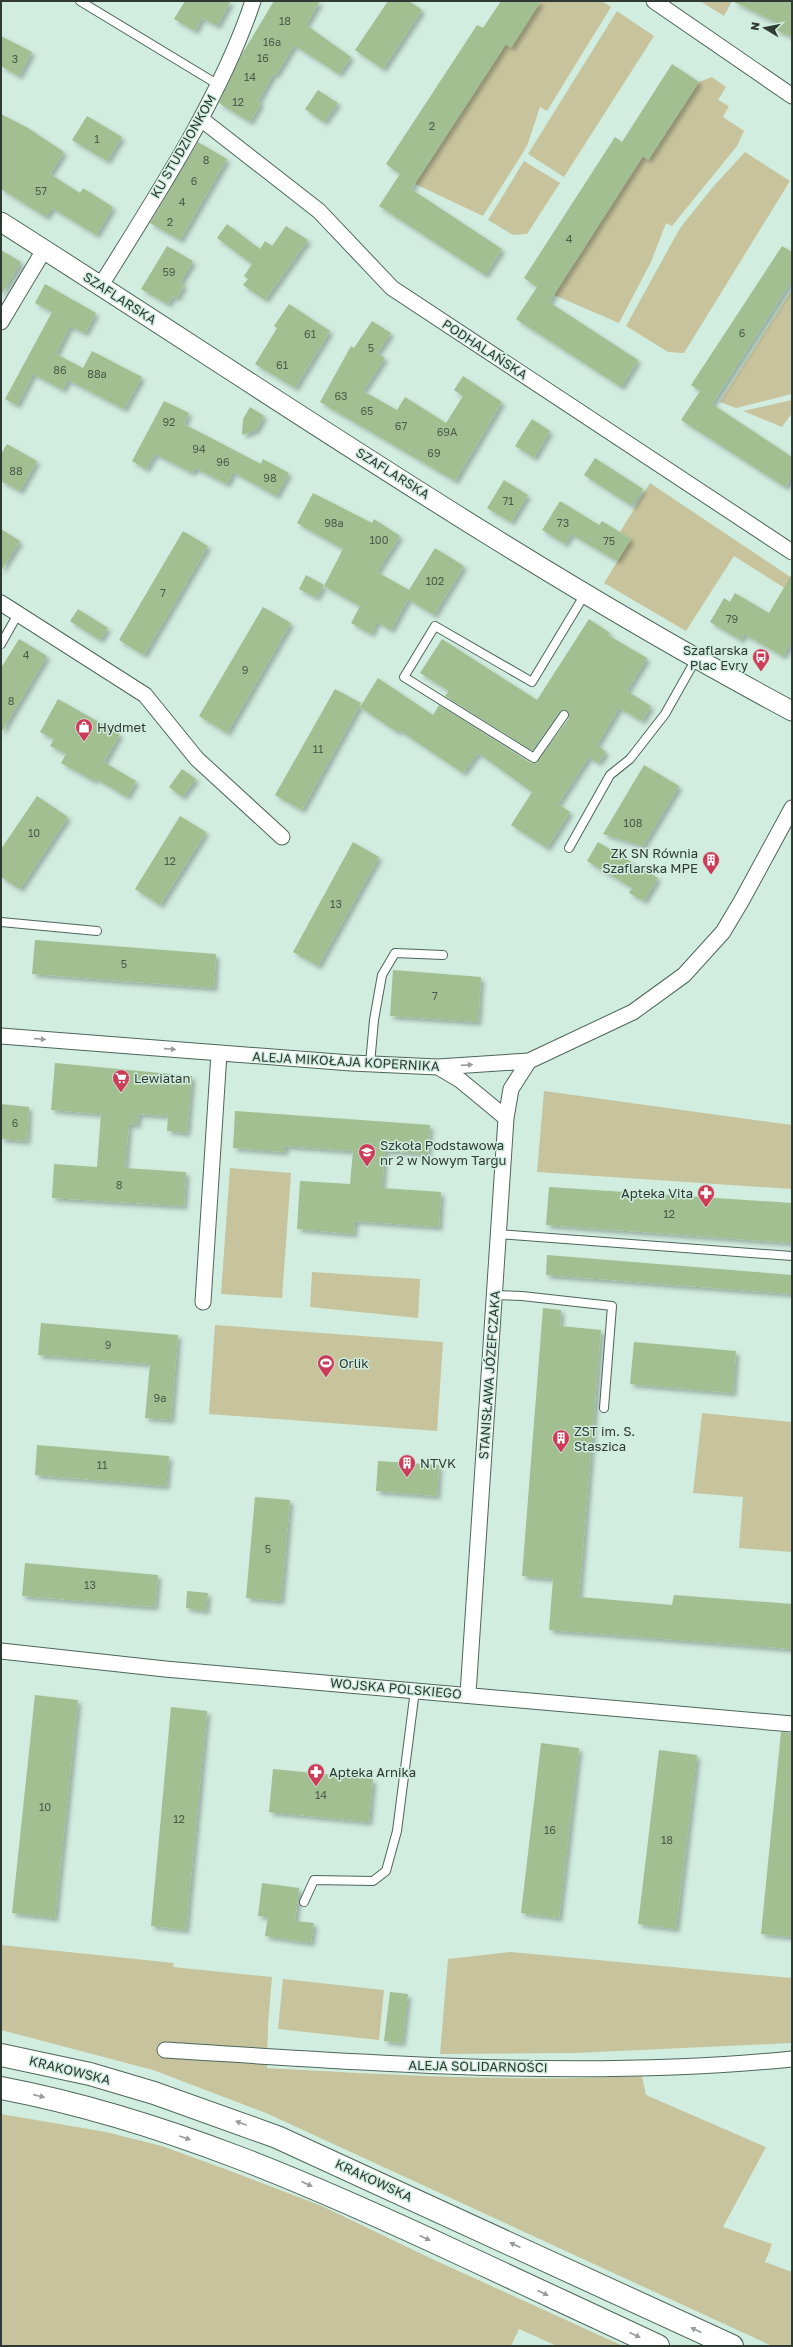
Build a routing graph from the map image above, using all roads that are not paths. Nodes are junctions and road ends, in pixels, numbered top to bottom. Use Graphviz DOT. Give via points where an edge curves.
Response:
graph roads {
  1 [pos="80,1"];
  2 [pos="253,1"];
  3 [pos="654,1"];
  4 [pos="217,84"];
  5 [pos="792,96"];
  6 [pos="201,119"];
  7 [pos="1,222"];
  8 [pos="44,250"];
  9 [pos="101,285"];
  10 [pos="1,322"];
  11 [pos="792,552"];
  12 [pos="585,594"];
  13 [pos="1,603"];
  14 [pos="18,614"];
  15 [pos="1,644"];
  16 [pos="696,659"];
  17 [pos="792,711"];
  18 [pos="564,714"];
  19 [pos="792,808"];
  20 [pos="282,837"];
  21 [pos="569,848"];
  22 [pos="1,922"];
  23 [pos="97,931"];
  24 [pos="443,955"];
  25 [pos="1,1036"];
  26 [pos="219,1052"];
  27 [pos="529,1061"];
  28 [pos="370,1064"];
  29 [pos="438,1067"];
  30 [pos="506,1118"];
  31 [pos="498,1234"];
  32 [pos="792,1256"];
  33 [pos="494,1295"];
  34 [pos="203,1302"];
  35 [pos="604,1408"];
  36 [pos="1,1651"];
  37 [pos="415,1690"];
  38 [pos="468,1694"];
  39 [pos="792,1724"];
  40 [pos="304,1902"];
  41 [pos="165,2050"];
  42 [pos="1,2054"];
  43 [pos="792,2059"];
  44 [pos="1,2088"];
  45 [pos="658,2346"];
  46 [pos="732,2346"];
  1 -- 4 [label="lane"];
  2 -- 4 [label="street, KU STUDZIONKOM" via="246,24"];
  3 -- 5 [label="street"];
  4 -- 6 [label="street, KU STUDZIONKOM"];
  6 -- 9 [label="street, KU STUDZIONKOM"];
  6 -- 11 [label="street, PODHALAŃSKA" via="319,211 392,288"];
  7 -- 8 [label="street, SZAFLARSKA"];
  8 -- 9 [label="street, SZAFLARSKA"];
  8 -- 10 [label="street"];
  9 -- 12 [label="street, SZAFLARSKA" via="335,437"];
  12 -- 16 [label="street, SZAFLARSKA"];
  12 -- 18 [label="lane" via="532,682 435,626 404,677 534,758"];
  13 -- 14 [label="street"];
  14 -- 15 [label="lane"];
  14 -- 20 [label="street" via="145,695 197,759"];
  16 -- 17 [label="street, SZAFLARSKA"];
  16 -- 21 [label="lane" via="665,714 630,759 610,775"];
  19 -- 27 [label="street, ALEJA MIKOŁAJA KOPERNIKA" via="723,932 684,975 633,1012"];
  22 -- 23 [label="lane"];
  24 -- 28 [label="lane" via="395,953 382,975"];
  25 -- 26 [label="street, ALEJA MIKOŁAJA KOPERNIKA, one-way"];
  26 -- 28 [label="street, ALEJA MIKOŁAJA KOPERNIKA"];
  26 -- 34 [label="street"];
  29 -- 27 [label="street, ALEJA MIKOŁAJA KOPERNIKA, one-way"];
  27 -- 30 [label="street, STANISŁAWA JÓZEFCZAKA" via="511,1089"];
  28 -- 29 [label="street, ALEJA MIKOŁAJA KOPERNIKA"];
  29 -- 30 [label="street" via="460,1080"];
  30 -- 31 [label="street, STANISŁAWA JÓZEFCZAKA"];
  31 -- 32 [label="lane"];
  31 -- 33 [label="street, STANISŁAWA JÓZEFCZAKA"];
  33 -- 35 [label="lane" via="612,1306"];
  33 -- 38 [label="street, STANISŁAWA JÓZEFCZAKA"];
  36 -- 37 [label="street, WOJSKA POLSKIEGO" via="165,1669"];
  37 -- 38 [label="street, WOJSKA POLSKIEGO"];
  37 -- 40 [label="lane" via="398,1831 386,1871 373,1881 314,1880"];
  38 -- 39 [label="street, WOJSKA POLSKIEGO"];
  41 -- 43 [label="street, ALEJA SOLIDARNOŚCI" via="431,2066 575,2068 726,2065"];
  46 -- 42 [label="main road, KRAKOWSKA, one-way" via="278,2137 148,2091 90,2074"];
  44 -- 45 [label="main road, one-way" via="78,2105 148,2125 261,2166 403,2227"];
}
